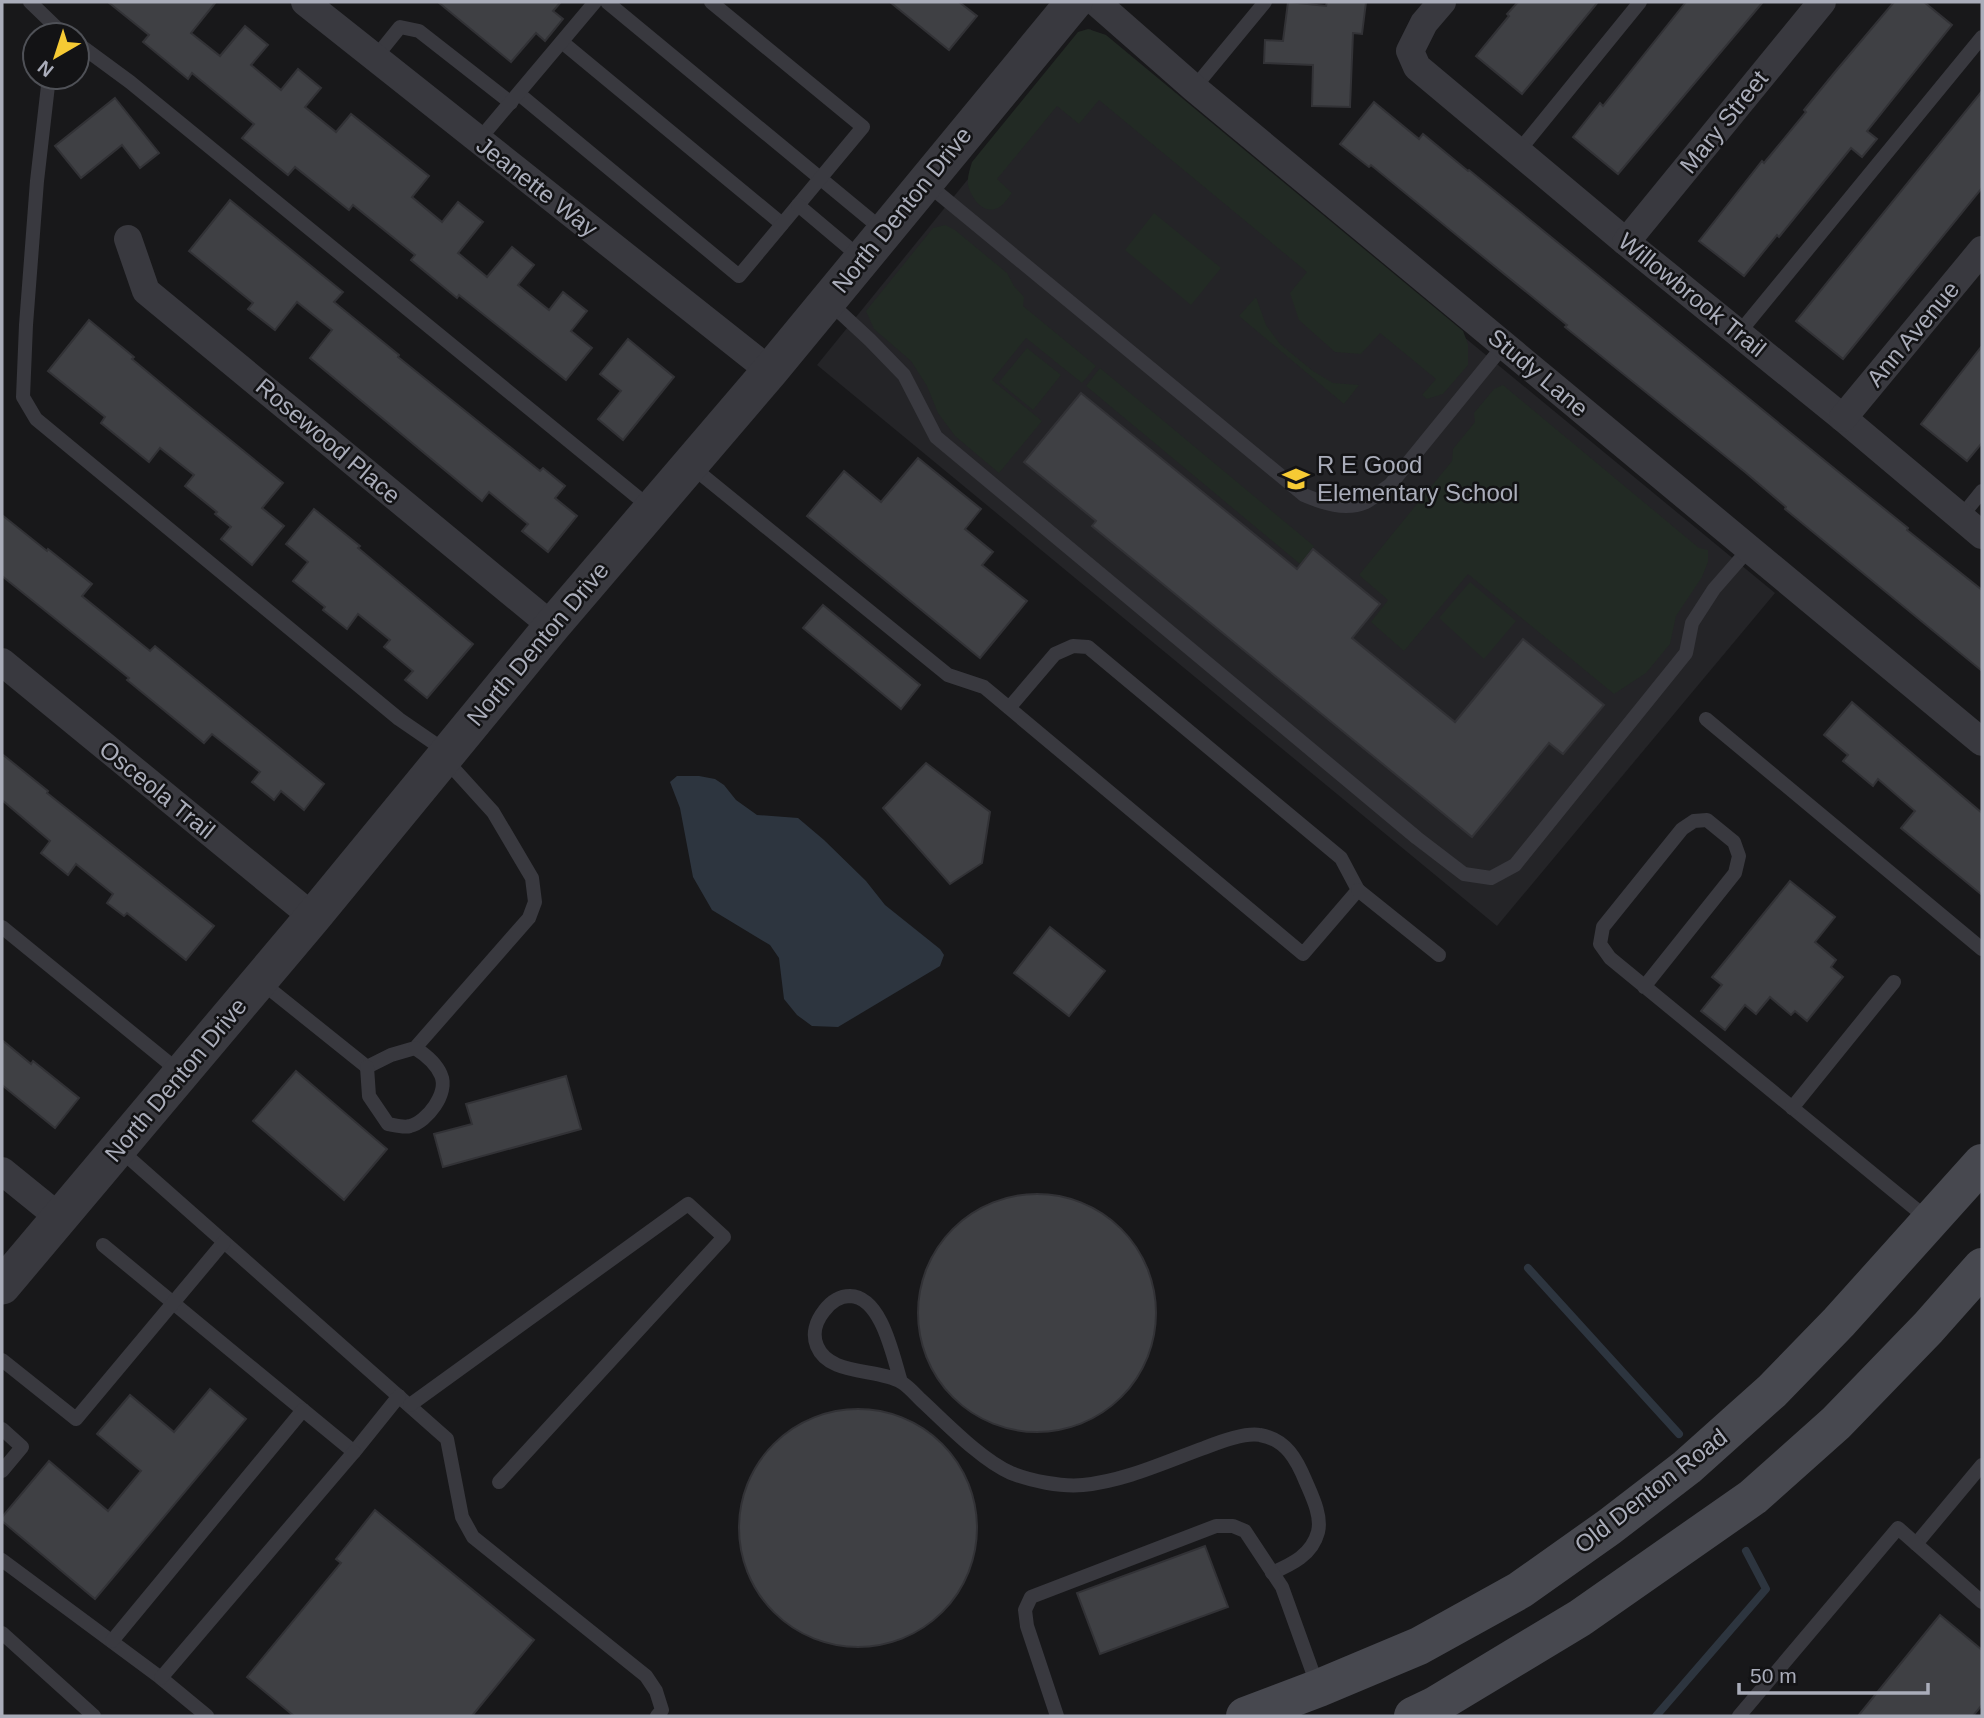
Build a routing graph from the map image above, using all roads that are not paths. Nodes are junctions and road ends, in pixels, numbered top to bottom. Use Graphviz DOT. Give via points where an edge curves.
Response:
graph roads {
  1 [pos="30,2"];
  2 [pos="305,2"];
  3 [pos="595,2"];
  4 [pos="607,2"];
  5 [pos="711,2"];
  6 [pos="1074,2"];
  7 [pos="1096,2"];
  8 [pos="1265,2"];
  9 [pos="1442,2"];
  10 [pos="1640,2"];
  11 [pos="1822,2"];
  12 [pos="48,21"];
  13 [pos="1982,37"];
  14 [pos="562,42"];
  15 [pos="91,53"];
  16 [pos="375,58"];
  17 [pos="1194,88"];
  18 [pos="47,91"];
  19 [pos="515,98"];
  20 [pos="478,141"];
  21 [pos="1518,152"];
  22 [pos="820,178"];
  23 [pos="925,182"];
  24 [pos="797,205"];
  25 [pos="782,224"];
  26 [pos="128,239"];
  27 [pos="1626,242"];
  28 [pos="873,245"];
  29 [pos="1982,250"];
  30 [pos="827,301"];
  31 [pos="1739,333"];
  32 [pos="1504,345"];
  33 [pos="770,372"];
  34 [pos="1843,418"];
  35 [pos="690,465"];
  36 [pos="1982,491"];
  37 [pos="652,509"];
  38 [pos="1961,517"];
  39 [pos="1982,535"];
  40 [pos="1749,549"];
  41 [pos="552,626"];
  42 [pos="2,662"];
  43 [pos="1009,708"];
  44 [pos="1706,719"];
  45 [pos="1982,742"];
  46 [pos="446,755"];
  47 [pos="1359,890"];
  48 [pos="313,917"];
  49 [pos="2,927"];
  50 [pos="1980,943"];
  51 [pos="1439,954"];
  52 [pos="260,981"];
  53 [pos="1894,982"];
  54 [pos="1644,987"];
  55 [pos="415,1048"];
  56 [pos="367,1067"];
  57 [pos="182,1074"];
  58 [pos="1792,1108"];
  59 [pos="119,1149"];
  60 [pos="1982,1163"];
  61 [pos="2,1171"];
  62 [pos="60,1218"];
  63 [pos="1930,1221"];
  64 [pos="224,1242"];
  65 [pos="103,1245"];
  66 [pos="1982,1267"];
  67 [pos="2,1286"];
  68 [pos="172,1302"];
  69 [pos="2,1360"];
  70 [pos="901,1382"];
  71 [pos="404,1400"];
  72 [pos="303,1410"];
  73 [pos="2,1429"];
  74 [pos="354,1452"];
  75 [pos="1982,1465"];
  76 [pos="2,1471"];
  77 [pos="499,1482"];
  78 [pos="1916,1544"];
  79 [pos="2,1560"];
  80 [pos="1272,1573"];
  81 [pos="1982,1602"];
  82 [pos="2,1633"];
  83 [pos="112,1641"];
  84 [pos="161,1678"];
  85 [pos="1324,1702"];
  86 [pos="94,1716"];
  87 [pos="207,1716"];
  88 [pos="657,1716"];
  89 [pos="1057,1716"];
  90 [pos="1245,1716"];
  91 [pos="1413,1716"];
  92 [pos="1739,1716"];
  1 -- 12 [label="lane"];
  2 -- 16 [label="street, Jeanette Way"];
  3 -- 14 [label="lane"];
  4 -- 22 [label="lane"];
  5 -- 22 [label="lane" via="863,127"];
  6 -- 23 [label="street, North Denton Drive"];
  7 -- 17 [label="street, Study Lane"];
  8 -- 17 [label="lane"];
  9 -- 21 [label="street, Willowbrook Trail" via="1424,23 1410,51 1417,67"];
  10 -- 21 [label="lane"];
  11 -- 27 [label="street, Mary Street"];
  13 -- 31 [label="lane"];
  14 -- 19 [label="lane"];
  14 -- 25 [label="lane"];
  15 -- 37 [label="lane"];
  16 -- 19 [label="lane" via="400,27 419,31"];
  16 -- 20 [label="street, Jeanette Way"];
  17 -- 32 [label="street, Study Lane"];
  18 -- 46 [label="lane" via="23,397 36,419"];
  19 -- 20 [label="lane"];
  19 -- 25 [label="lane" via="739,276"];
  20 -- 33 [label="street, Jeanette Way"];
  21 -- 27 [label="street, Willowbrook Trail"];
  22 -- 24 [label="lane"];
  22 -- 28 [label="lane"];
  23 -- 28 [label="street, North Denton Drive"];
  23 -- 32 [label="lane" via="1304,495 1323,504 1366,502 1390,485"];
  24 -- 25 [label="lane"];
  24 -- 28 [label="lane"];
  26 -- 41 [label="street, Rosewood Place" via="146,290"];
  27 -- 31 [label="street, Willowbrook Trail"];
  28 -- 30 [label="street, North Denton Drive"];
  29 -- 34 [label="street, Ann Avenue"];
  30 -- 33 [label="street, North Denton Drive"];
  30 -- 40 [label="lane" via="904,375 936,437 1464,874 1491,878 1516,865 1686,653 1692,623"];
  31 -- 34 [label="street, Willowbrook Trail"];
  32 -- 40 [label="street, Study Lane"];
  33 -- 35 [label="street, North Denton Drive"];
  34 -- 38 [label="street, Willowbrook Trail"];
  35 -- 37 [label="street, North Denton Drive"];
  35 -- 43 [label="lane" via="948,676 984,687"];
  36 -- 38 [label="lane"];
  37 -- 41 [label="street, North Denton Drive"];
  38 -- 39 [label="street, Willowbrook Trail"];
  40 -- 45 [label="street, Study Lane"];
  41 -- 46 [label="street, North Denton Drive"];
  42 -- 48 [label="street, Osceola Trail"];
  43 -- 47 [label="lane" via="1304,954"];
  43 -- 47 [label="lane" via="1055,654 1073,646 1088,648 1341,858"];
  44 -- 50 [label="lane"];
  46 -- 48 [label="street, North Denton Drive"];
  46 -- 55 [label="lane" via="493,811 532,878 535,902 529,918"];
  47 -- 51 [label="lane"];
  48 -- 52 [label="street, North Denton Drive"];
  49 -- 57 [label="lane"];
  52 -- 56 [label="lane"];
  52 -- 57 [label="street, North Denton Drive"];
  53 -- 58 [label="lane"];
  54 -- 54 [label="lane" via="1609,958 1600,944 1603,928 1682,829 1707,820 1734,842 1739,856 1735,873"];
  54 -- 58 [label="lane"];
  55 -- 56 [label="lane"];
  55 -- 56 [label="lane" via="430,1058 443,1077 441,1093 429,1115 409,1126 388,1124 369,1096"];
  57 -- 59 [label="street, North Denton Drive"];
  58 -- 63 [label="lane"];
  59 -- 62 [label="street, North Denton Drive"];
  59 -- 64 [label="lane"];
  60 -- 63 [label="main road, Old Denton Road"];
  61 -- 62 [label="street"];
  62 -- 67 [label="street, North Denton Drive"];
  63 -- 85 [label="main road, Old Denton Road" via="1772,1391 1687,1467 1514,1593"];
  64 -- 68 [label="lane"];
  64 -- 71 [label="lane"];
  65 -- 68 [label="lane"];
  66 -- 91 [label="main road" via="1836,1423 1753,1497 1580,1618"];
  68 -- 69 [label="lane" via="76,1419"];
  68 -- 72 [label="lane"];
  70 -- 70 [label="lane" via="849,1369 821,1354 814,1329 831,1303 852,1296 877,1313"];
  70 -- 80 [label="lane" via="981,1453 1009,1472 1039,1482 1082,1485 1128,1475 1227,1440 1259,1434 1279,1442 1300,1467 1315,1506 1318,1530 1300,1559"];
  71 -- 74 [label="lane"];
  71 -- 77 [label="lane" via="688,1204 724,1237"];
  71 -- 88 [label="lane" via="447,1439 462,1517 473,1537 646,1676 662,1710"];
  72 -- 74 [label="lane"];
  72 -- 83 [label="lane"];
  73 -- 76 [label="lane" via="22,1447"];
  74 -- 84 [label="lane"];
  75 -- 78 [label="lane"];
  78 -- 81 [label="lane"];
  78 -- 92 [label="lane" via="1898,1528"];
  79 -- 83 [label="lane"];
  80 -- 85 [label="lane" via="1282,1587"];
  80 -- 89 [label="lane" via="1245,1531 1216,1525 1031,1597 1025,1610 1027,1626"];
  82 -- 86 [label="lane"];
  83 -- 84 [label="lane"];
  84 -- 87 [label="lane"];
  85 -- 90 [label="main road, Old Denton Road"];
}
